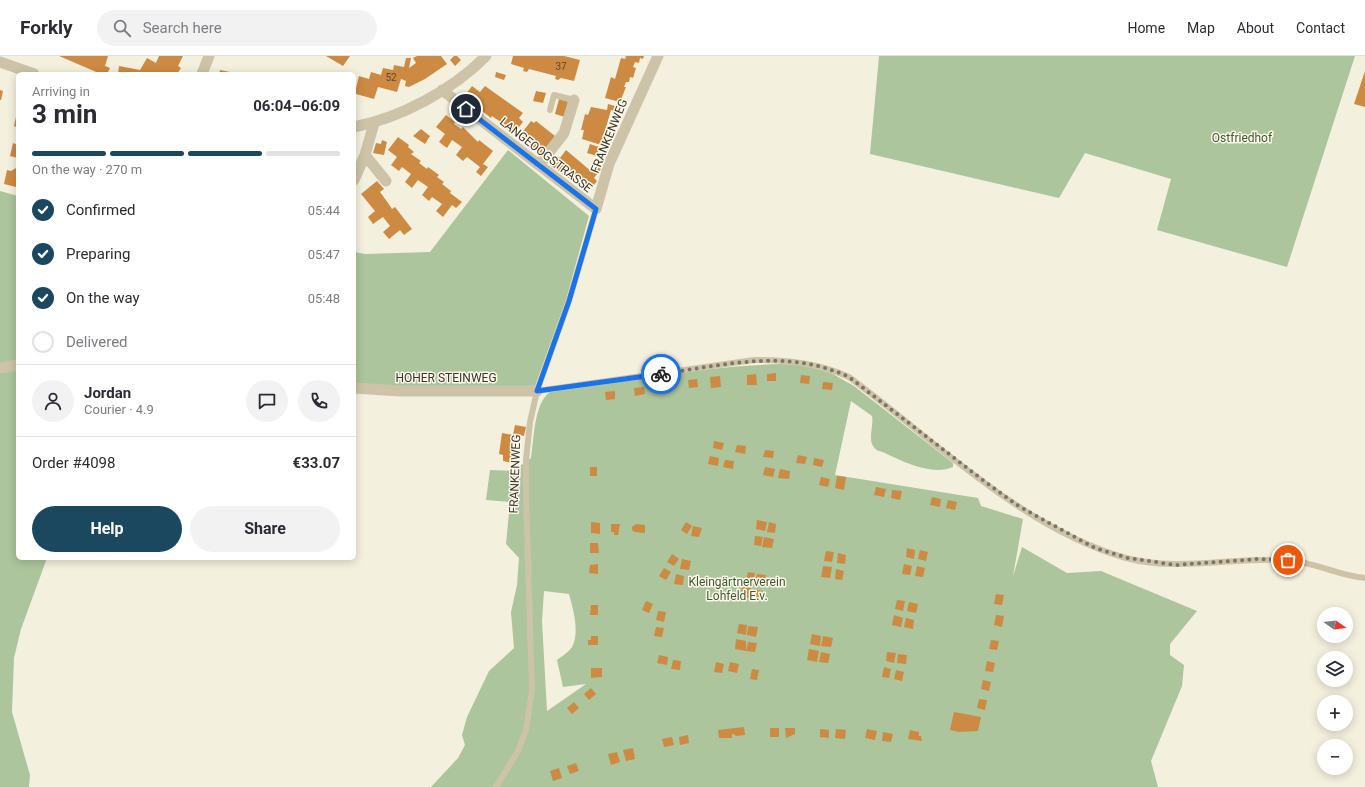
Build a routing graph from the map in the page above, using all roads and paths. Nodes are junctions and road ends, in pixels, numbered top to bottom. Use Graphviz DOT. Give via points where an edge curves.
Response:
graph roads {
  1 [pos="209,56"];
  2 [pos="486,56"];
  3 [pos="658,56"];
  4 [pos="0,62"];
  5 [pos="28,72"];
  6 [pos="203,72"];
  7 [pos="442,90"];
  8 [pos="574,100"];
  9 [pos="550,110"];
  10 [pos="374,123"];
  11 [pos="356,127"];
  12 [pos="365,155"];
  13 [pos="539,165"];
  14 [pos="356,175"];
  15 [pos="386,181"];
  16 [pos="596,209"];
  17 [pos="16,365"];
  18 [pos="0,368"];
  19 [pos="356,388"];
  20 [pos="537,391"];
  21 [pos="1365,578"];
  22 [pos="496,787"];
  1 -- 6 [label="street"];
  2 -- 7 [label="street" via="478,65"];
  3 -- 16 [label="street, FRANKENWEG" via="609,164"];
  4 -- 5 [label="street"];
  7 -- 10 [label="street" via="431,98"];
  7 -- 13 [label="street, LANGEOOGSTRASSE"];
  8 -- 9 [label="lane" via="554,94"];
  8 -- 13 [label="street" via="564,132"];
  10 -- 11 [label="street"];
  10 -- 12 [label="street"];
  12 -- 14 [label="street"];
  12 -- 15 [label="street"];
  13 -- 16 [label="street, LANGEOOGSTRASSE"];
  16 -- 20 [label="lane, FRANKENWEG" via="569,301"];
  17 -- 18 [label="street"];
  19 -- 20 [label="street, HOHER STEINWEG" via="400,391"];
  20 -- 21 [label="lane" via="754,360 781,360 830,368 849,377 992,487 1039,518 1095,548 1128,558 1176,565 1258,559 1288,560"];
  20 -- 22 [label="lane, FRANKENWEG" via="530,422 526,460 532,690 526,730 518,750"];
}
